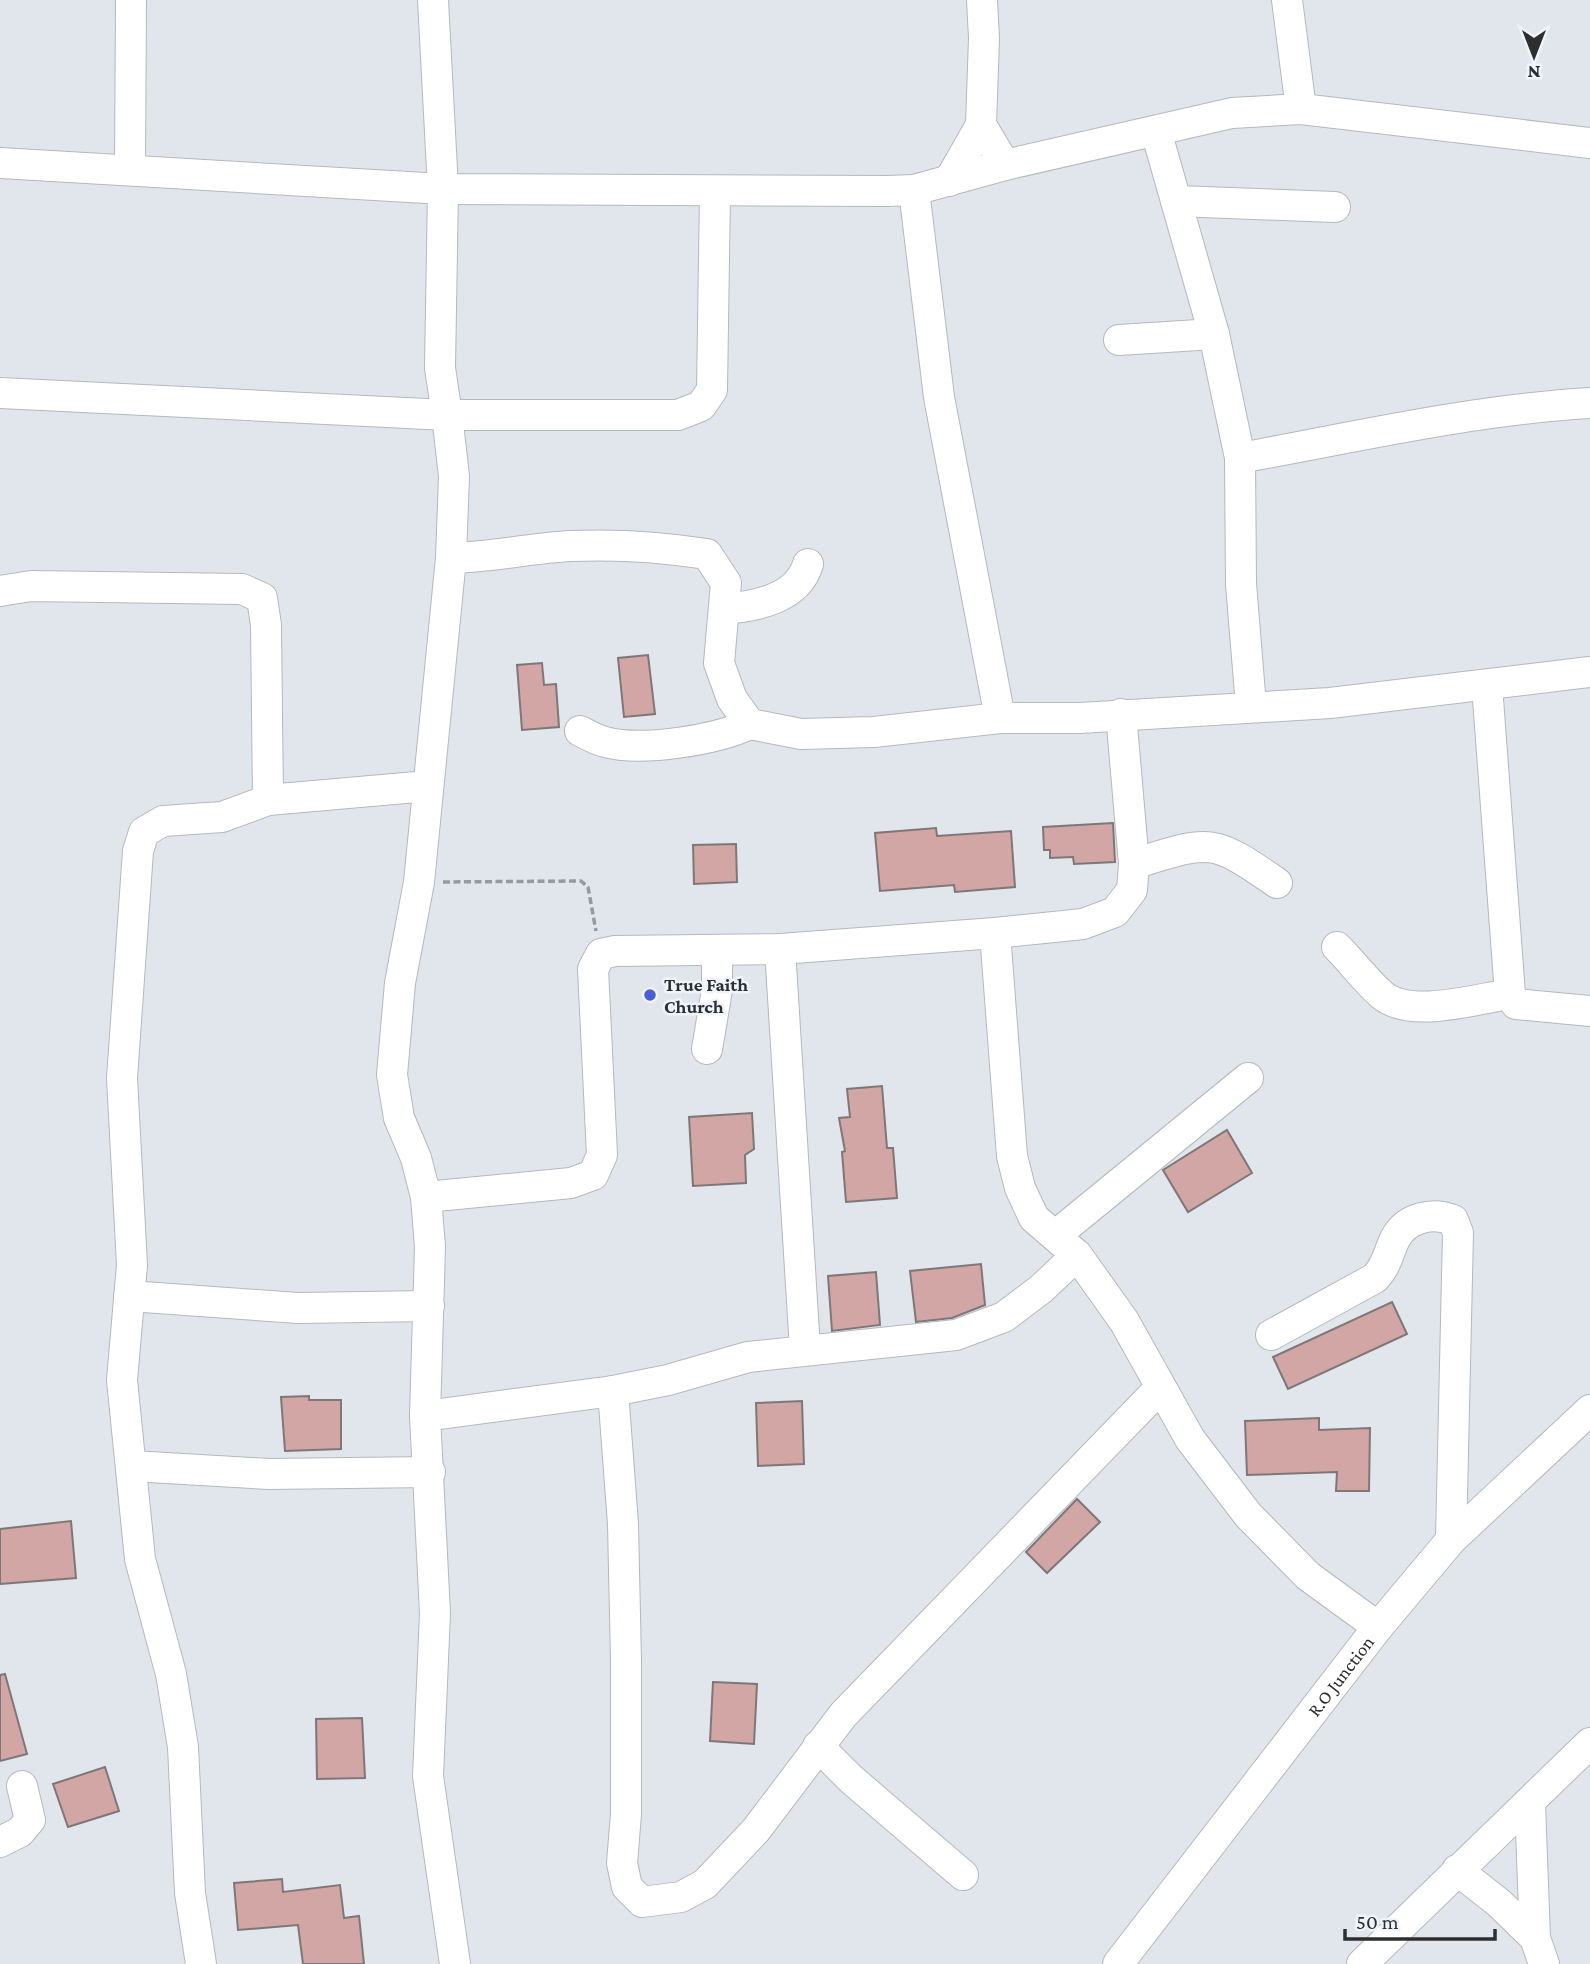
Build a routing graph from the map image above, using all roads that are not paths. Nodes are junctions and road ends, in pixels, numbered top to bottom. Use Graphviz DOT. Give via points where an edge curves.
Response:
graph roads {
  1 [pos="131,0"];
  2 [pos="433,0"];
  3 [pos="982,0"];
  4 [pos="1287,0"];
  5 [pos="1301,109"];
  6 [pos="981,125"];
  7 [pos="1156,131"];
  8 [pos="1590,143"];
  9 [pos="0,163"];
  10 [pos="1005,165"];
  11 [pos="130,169"];
  12 [pos="949,181"];
  13 [pos="443,190"];
  14 [pos="914,190"];
  15 [pos="715,192"];
  16 [pos="1176,201"];
  17 [pos="1335,207"];
  18 [pos="1214,334"];
  19 [pos="1119,340"];
  20 [pos="0,393"];
  21 [pos="1590,403"];
  22 [pos="447,415"];
  23 [pos="1240,458"];
  24 [pos="452,558"];
  25 [pos="808,564"];
  26 [pos="0,591"];
  27 [pos="725,609"];
  28 [pos="1590,672"];
  29 [pos="1487,686"];
  30 [pos="1251,706"];
  31 [pos="1121,714"];
  32 [pos="1000,718"];
  33 [pos="750,724"];
  34 [pos="580,731"];
  35 [pos="428,786"];
  36 [pos="268,800"];
  37 [pos="1134,864"];
  38 [pos="1277,883"];
  39 [pos="995,933"];
  40 [pos="1337,947"];
  41 [pos="780,949"];
  42 [pos="717,951"];
  43 [pos="1510,994"];
  44 [pos="1590,1011"];
  45 [pos="708,1049"];
  46 [pos="1248,1078"];
  47 [pos="426,1197"];
  48 [pos="1067,1245"];
  49 [pos="129,1296"];
  50 [pos="429,1306"];
  51 [pos="1271,1335"];
  52 [pos="805,1349"];
  53 [pos="1160,1388"];
  54 [pos="613,1391"];
  55 [pos="1590,1410"];
  56 [pos="425,1416"];
  57 [pos="132,1466"];
  58 [pos="430,1472"];
  59 [pos="1451,1540"];
  60 [pos="1378,1627"];
  61 [pos="1590,1743"];
  62 [pos="818,1746"];
  63 [pos="22,1786"];
  64 [pos="1530,1803"];
  65 [pos="0,1842"];
  66 [pos="1457,1870"];
  67 [pos="963,1875"];
  68 [pos="1540,1951"];
  69 [pos="201,1964"];
  70 [pos="455,1964"];
  71 [pos="1118,1964"];
  72 [pos="1362,1964"];
  1 -- 11 [label="street"];
  2 -- 13 [label="street"];
  3 -- 6 [label="street"];
  4 -- 5 [label="street"];
  5 -- 7 [label="street" via="1232,113"];
  5 -- 8 [label="street"];
  6 -- 10 [label="street"];
  6 -- 12 [label="street"];
  7 -- 10 [label="street"];
  7 -- 16 [label="street"];
  9 -- 11 [label="street"];
  10 -- 12 [label="street"];
  11 -- 13 [label="street"];
  12 -- 14 [label="street"];
  13 -- 15 [label="street"];
  13 -- 22 [label="street" via="440,368"];
  14 -- 15 [label="street"];
  14 -- 32 [label="street" via="939,397"];
  15 -- 22 [label="street" via="712,390 701,406 678,415"];
  16 -- 17 [label="street"];
  16 -- 18 [label="street"];
  18 -- 19 [label="street"];
  18 -- 23 [label="street"];
  20 -- 22 [label="street"];
  21 -- 23 [label="street" via="1430,424"];
  22 -- 24 [label="street" via="454,476"];
  23 -- 30 [label="street" via="1241,584"];
  24 -- 27 [label="street" via="570,546 662,547 707,554 726,583"];
  24 -- 35 [label="street"];
  25 -- 27 [label="street" via="794,589 749,607"];
  26 -- 36 [label="street" via="31,586 243,589 262,598"];
  27 -- 33 [label="street" via="719,663 732,699"];
  28 -- 29 [label="street"];
  29 -- 30 [label="street" via="1330,703"];
  29 -- 43 [label="street"];
  30 -- 31 [label="street"];
  31 -- 32 [label="street"];
  31 -- 37 [label="street"];
  32 -- 33 [label="street" via="874,733 801,734"];
  33 -- 34 [label="street" via="699,740 623,745"];
  35 -- 36 [label="street"];
  35 -- 47 [label="street" via="392,1075 399,1118"];
  36 -- 49 [label="street" via="222,817 163,821 144,832 138,851 122,1078 132,1265"];
  37 -- 38 [label="street" via="1194,845 1214,847 1233,852"];
  37 -- 39 [label="street" via="1132,890 1115,912 1083,924"];
  39 -- 41 [label="street"];
  39 -- 48 [label="street" via="1012,1156 1034,1218"];
  40 -- 43 [label="street" via="1383,996 1400,1005 1417,1008"];
  41 -- 42 [label="street"];
  41 -- 52 [label="street"];
  42 -- 45 [label="street" via="718,990"];
  42 -- 47 [label="street" via="601,954 593,969 602,1155 593,1175 572,1183"];
  43 -- 44 [label="street" via="1516,1004 1529,1007"];
  46 -- 48 [label="street"];
  47 -- 50 [label="street"];
  48 -- 52 [label="street" via="1041,1289 1004,1317 956,1335"];
  48 -- 53 [label="street" via="1124,1321"];
  49 -- 50 [label="street" via="298,1308"];
  49 -- 57 [label="street" via="122,1380"];
  50 -- 56 [label="street"];
  51 -- 59 [label="street" via="1376,1278 1396,1236 1417,1219 1438,1214 1453,1220 1458,1233"];
  52 -- 54 [label="street" via="748,1357"];
  53 -- 60 [label="street" via="1190,1439 1248,1514 1308,1576"];
  53 -- 62 [label="street" via="880,1676"];
  54 -- 56 [label="street"];
  54 -- 62 [label="street" via="623,1524 626,1814 622,1863 627,1887 642,1902 681,1897 705,1884 756,1830"];
  55 -- 59 [label="street, R.O Junction"];
  56 -- 58 [label="street"];
  57 -- 58 [label="street" via="269,1474"];
  57 -- 69 [label="street" via="140,1559 171,1674 183,1747 190,1893"];
  58 -- 70 [label="street" via="435,1613 428,1776"];
  59 -- 60 [label="street, R.O Junction"];
  60 -- 71 [label="street, R.O Junction"];
  61 -- 64 [label="street"];
  62 -- 67 [label="street"];
  63 -- 65 [label="street" via="30,1820 20,1832"];
  64 -- 66 [label="street"];
  64 -- 68 [label="street"];
  66 -- 68 [label="street" via="1499,1903"];
  66 -- 72 [label="street"];
}
